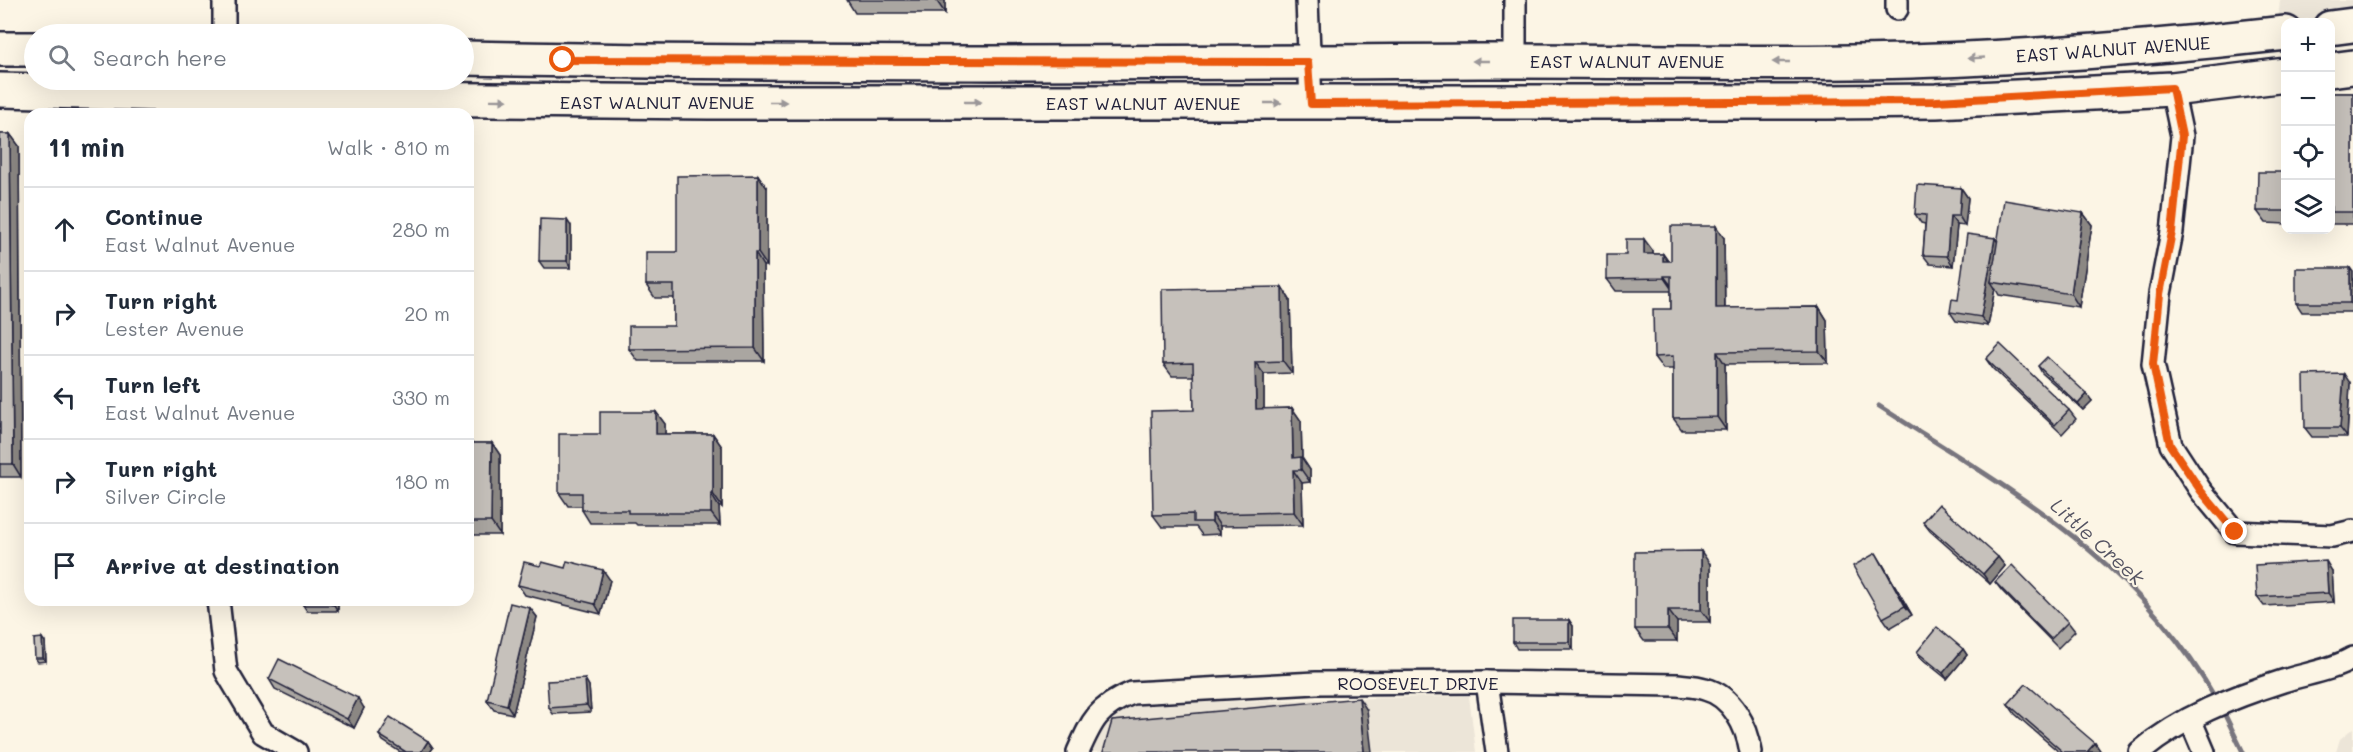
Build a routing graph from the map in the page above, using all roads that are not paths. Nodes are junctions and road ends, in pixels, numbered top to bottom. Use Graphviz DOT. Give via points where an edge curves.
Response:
graph roads {
  1 [pos="224,0"];
  2 [pos="1306,0"];
  3 [pos="1515,0"];
  4 [pos="224,24"];
  5 [pos="2353,26"];
  6 [pos="2335,28"];
  7 [pos="2281,33"];
  8 [pos="0,49"];
  9 [pos="24,49"];
  10 [pos="474,58"];
  11 [pos="1515,61"];
  12 [pos="1308,62"];
  13 [pos="2353,67"];
  14 [pos="2335,69"];
  15 [pos="2281,76"];
  16 [pos="2172,88"];
  17 [pos="0,90"];
  18 [pos="223,96"];
  19 [pos="1311,104"];
  20 [pos="2353,531"];
  21 [pos="219,606"];
  22 [pos="2353,658"];
  23 [pos="1487,682"];
  24 [pos="2190,719"];
  25 [pos="296,752"];
  26 [pos="1078,752"];
  27 [pos="1497,752"];
  28 [pos="1751,752"];
  29 [pos="2140,752"];
  30 [pos="2204,752"];
  1 -- 4 [label="street"];
  2 -- 12 [label="street"];
  3 -- 11 [label="street"];
  5 -- 6 [label="main road"];
  7 -- 11 [label="main road, EAST WALNUT AVENUE, one-way" via="1964,59"];
  8 -- 9 [label="main road"];
  10 -- 12 [label="main road, EAST WALNUT AVENUE"];
  11 -- 12 [label="main road, EAST WALNUT AVENUE, one-way"];
  12 -- 19 [label="street"];
  13 -- 14 [label="main road"];
  15 -- 16 [label="main road, EAST WALNUT AVENUE"];
  16 -- 19 [label="main road, EAST WALNUT AVENUE" via="1936,101"];
  16 -- 20 [label="street" via="2182,136 2153,364 2170,445 2235,532 2332,536"];
  17 -- 18 [label="main road, EAST WALNUT AVENUE"];
  18 -- 19 [label="main road, EAST WALNUT AVENUE, one-way"];
  21 -- 25 [label="street" via="226,671 263,733"];
  22 -- 24 [label="street" via="2241,695"];
  23 -- 26 [label="street, ROOSEVELT DRIVE" via="1316,683 1132,693 1111,702 1091,722"];
  23 -- 27 [label="street"];
  23 -- 28 [label="street, ROOSEVELT DRIVE" via="1677,685 1706,689 1726,700 1742,721"];
  24 -- 29 [label="street"];
  24 -- 30 [label="street"];
}
